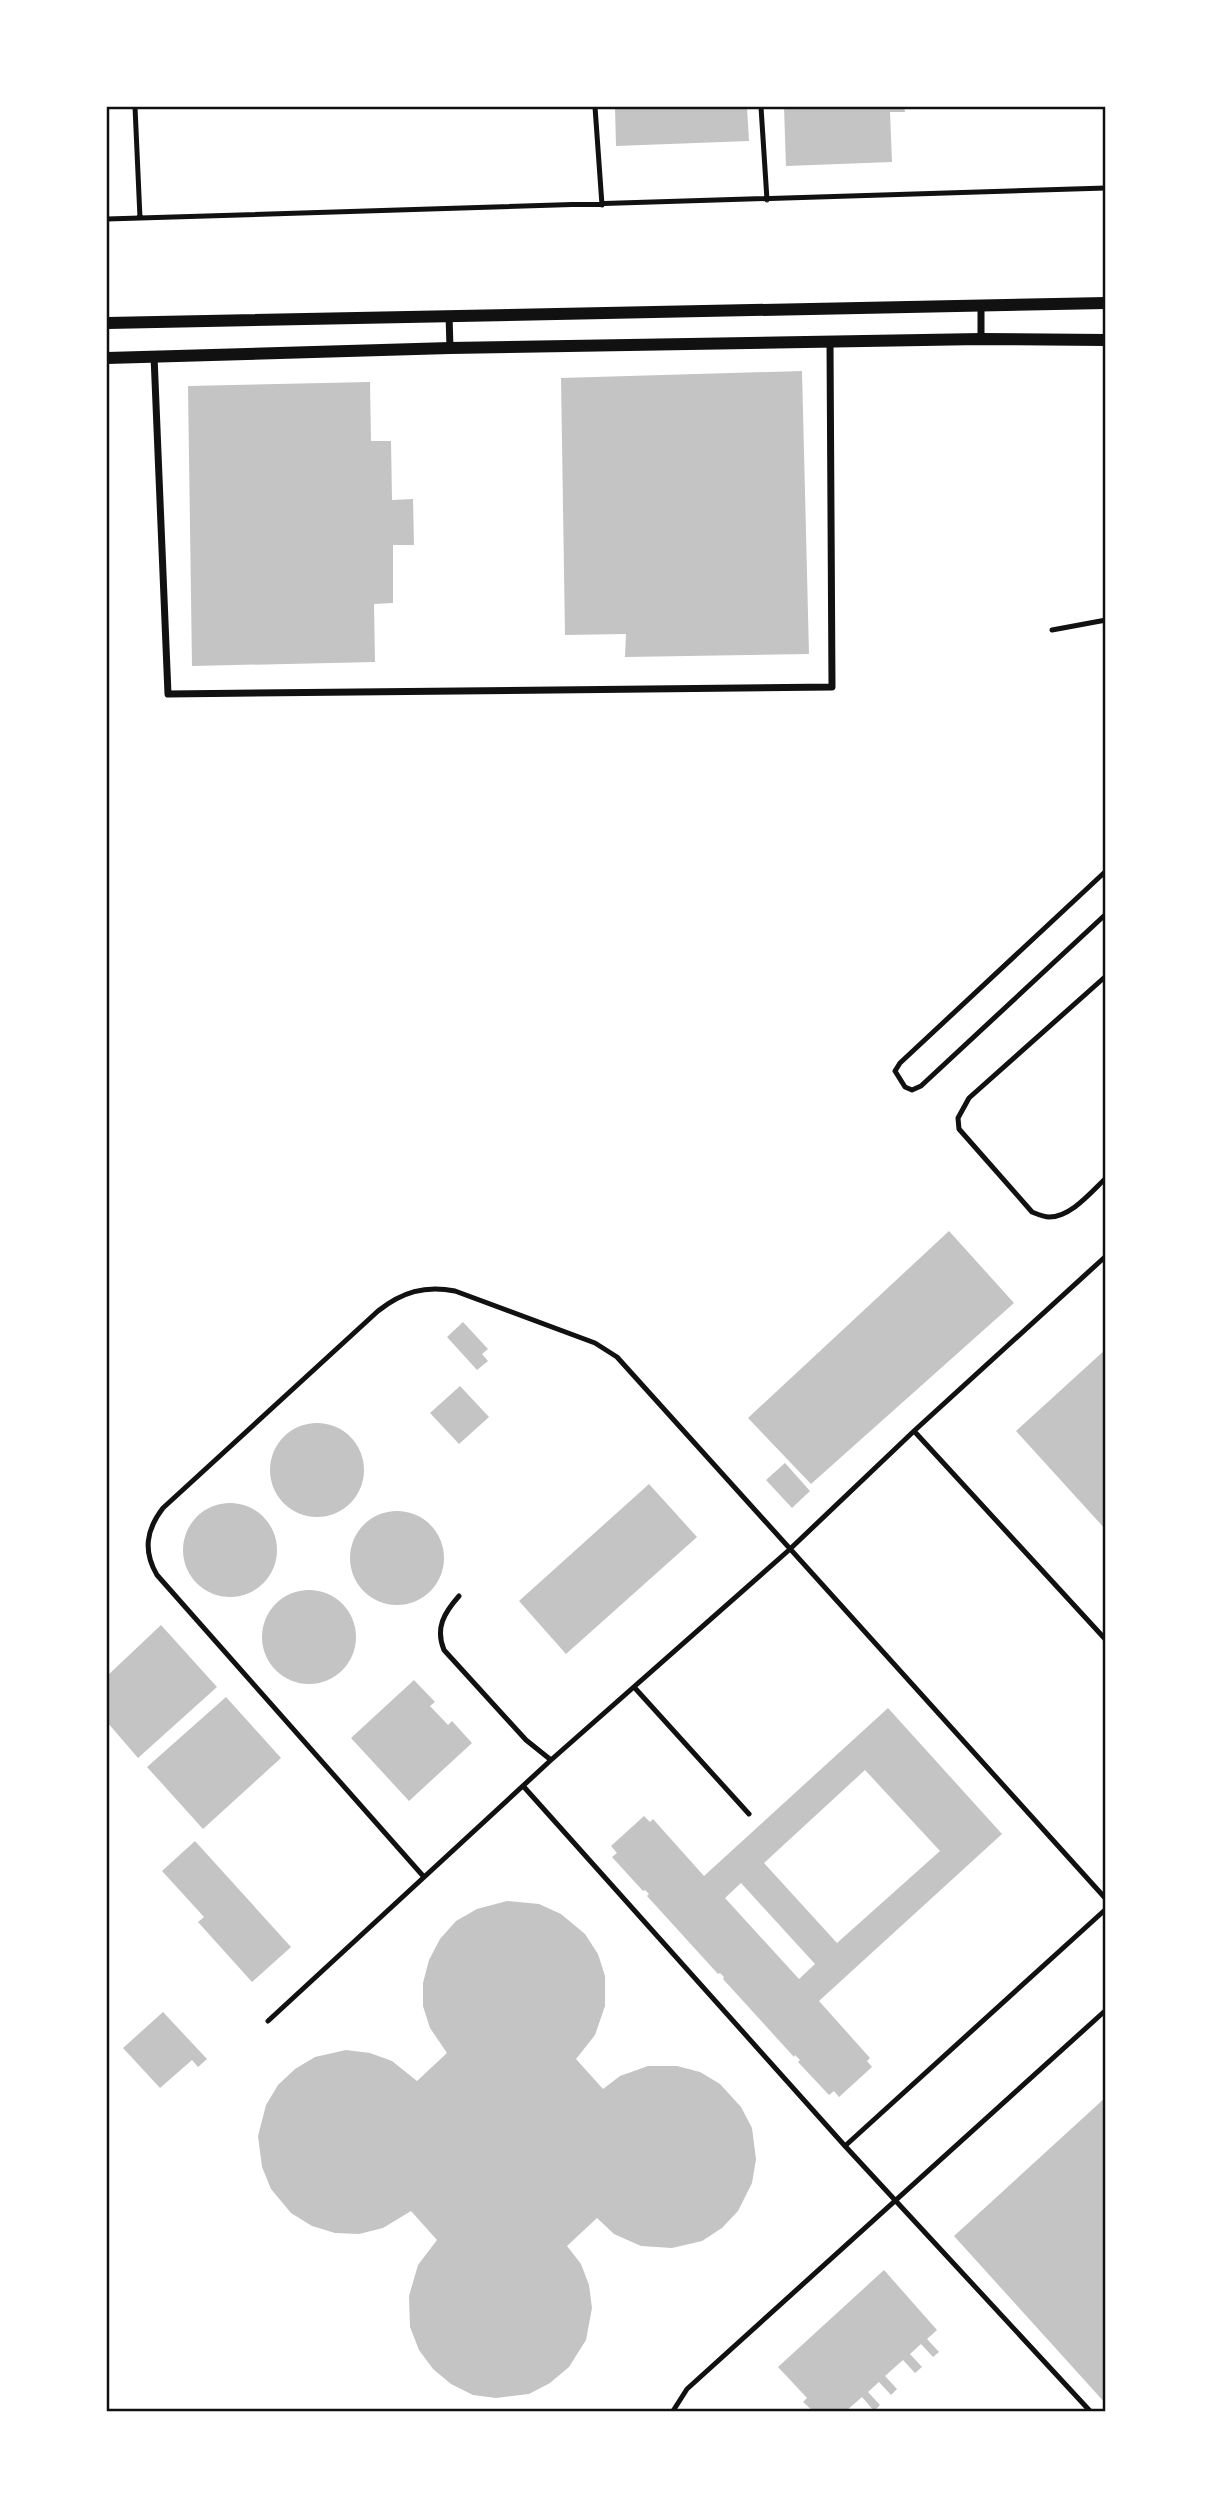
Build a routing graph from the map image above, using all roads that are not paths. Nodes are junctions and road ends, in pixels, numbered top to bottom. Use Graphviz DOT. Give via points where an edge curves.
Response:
graph roads {
  1 [pos="135,107"];
  2 [pos="595,107"];
  3 [pos="761,107"];
  4 [pos="1106,188"];
  5 [pos="767,200"];
  6 [pos="602,205"];
  7 [pos="140,218"];
  8 [pos="107,219"];
  9 [pos="1106,303"];
  10 [pos="981,306"];
  11 [pos="449,315"];
  12 [pos="107,323"];
  13 [pos="981,339"];
  14 [pos="1106,340"];
  15 [pos="830,342"];
  16 [pos="450,348"];
  17 [pos="153,356"];
  18 [pos="107,358"];
  19 [pos="1106,620"];
  20 [pos="1052,630"];
  21 [pos="1106,871"];
  22 [pos="1106,914"];
  23 [pos="1106,976"];
  24 [pos="1106,1178"];
  25 [pos="1106,1256"];
  26 [pos="914,1431"];
  27 [pos="789,1550"];
  28 [pos="459,1597"];
  29 [pos="1106,1640"];
  30 [pos="634,1686"];
  31 [pos="551,1760"];
  32 [pos="524,1787"];
  33 [pos="749,1814"];
  34 [pos="424,1877"];
  35 [pos="1106,1899"];
  36 [pos="1106,1909"];
  37 [pos="1106,2010"];
  38 [pos="268,2021"];
  39 [pos="845,2146"];
  40 [pos="896,2202"];
  41 [pos="673,2411"];
  42 [pos="1090,2411"];
  1 -- 7 [label="lane"];
  2 -- 6 [label="lane"];
  3 -- 5 [label="lane"];
  4 -- 5 [label="lane"];
  5 -- 6 [label="lane"];
  6 -- 7 [label="lane"];
  7 -- 8 [label="lane"];
  9 -- 10 [label="street"];
  10 -- 11 [label="street"];
  10 -- 13 [label="street"];
  11 -- 12 [label="street"];
  11 -- 16 [label="street"];
  13 -- 14 [label="street"];
  13 -- 15 [label="street"];
  15 -- 16 [label="street"];
  15 -- 17 [label="street" via="832,687 168,694"];
  16 -- 17 [label="street"];
  17 -- 18 [label="street"];
  19 -- 20 [label="lane"];
  21 -- 22 [label="lane" via="900,1063 895,1071 901,1082 912,1090 921,1086"];
  23 -- 24 [label="lane" via="969,1098 958,1118 960,1129 1032,1212 1048,1217 1061,1214"];
  25 -- 26 [label="lane"];
  26 -- 27 [label="lane"];
  26 -- 29 [label="lane"];
  27 -- 30 [label="lane"];
  27 -- 34 [label="lane" via="603,1346 445,1289 412,1291 378,1311 163,1508 148,1534 147,1551 157,1575"];
  27 -- 35 [label="lane"];
  28 -- 31 [label="lane" via="441,1622 444,1650 526,1740"];
  30 -- 31 [label="lane"];
  30 -- 33 [label="lane"];
  31 -- 32 [label="lane"];
  32 -- 34 [label="lane"];
  32 -- 39 [label="lane"];
  34 -- 38 [label="lane"];
  36 -- 39 [label="lane"];
  37 -- 40 [label="lane"];
  39 -- 40 [label="lane"];
  40 -- 41 [label="lane" via="687,2389"];
  40 -- 42 [label="lane"];
}
